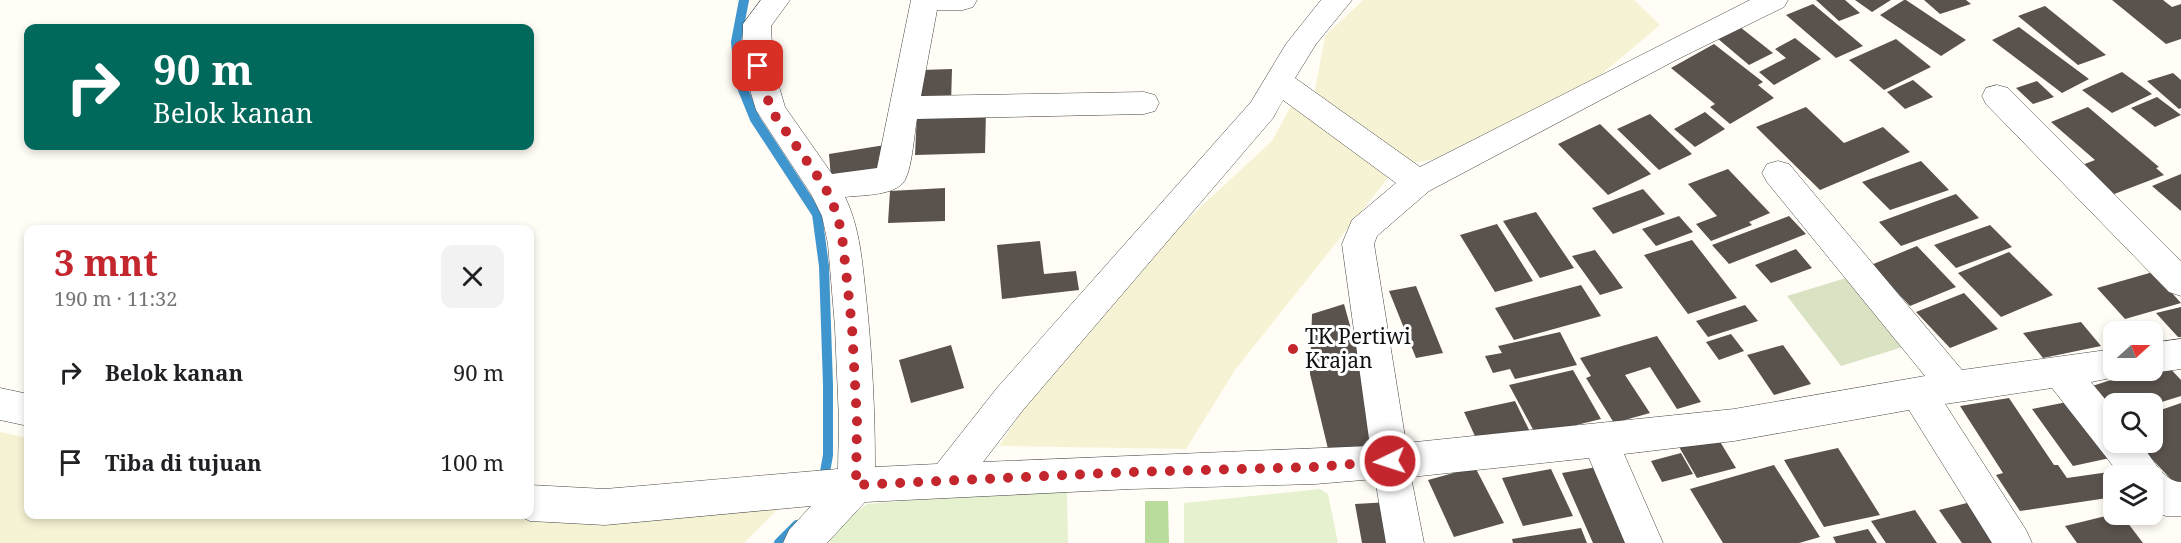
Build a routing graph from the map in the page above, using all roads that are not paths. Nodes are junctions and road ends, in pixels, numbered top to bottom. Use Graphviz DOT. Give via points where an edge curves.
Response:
graph roads {
  1 [pos="776,0"];
  2 [pos="925,0"];
  3 [pos="963,0"];
  4 [pos="1338,0"];
  5 [pos="1774,0"];
  6 [pos="1278,81"];
  7 [pos="1997,96"];
  8 [pos="1144,103"];
  9 [pos="905,108"];
  10 [pos="1778,173"];
  11 [pos="1418,182"];
  12 [pos="825,187"];
  13 [pos="2181,282"];
  14 [pos="2181,354"];
  15 [pos="2163,356"];
  16 [pos="2103,366"];
  17 [pos="2061,372"];
  18 [pos="1955,387"];
  19 [pos="1918,393"];
  20 [pos="0,404"];
  21 [pos="24,409"];
  22 [pos="2103,424"];
  23 [pos="1600,440"];
  24 [pos="2126,453"];
  25 [pos="1390,461"];
  26 [pos="2136,465"];
  27 [pos="945,482"];
  28 [pos="848,486"];
  29 [pos="2163,496"];
  30 [pos="2181,499"];
  31 [pos="534,503"];
  32 [pos="802,543"];
  33 [pos="1405,543"];
  34 [pos="1644,543"];
  35 [pos="2013,543"];
  1 -- 12 [label="street" via="758,24 758,66 771,110"];
  2 -- 3 [label="street"];
  2 -- 9 [label="street"];
  4 -- 6 [label="street" via="1325,11"];
  5 -- 11 [label="street"];
  6 -- 11 [label="street"];
  6 -- 27 [label="street" via="1262,110 1010,399"];
  7 -- 13 [label="street"];
  8 -- 9 [label="street"];
  9 -- 12 [label="street" via="891,175 882,180"];
  10 -- 18 [label="street"];
  11 -- 25 [label="street" via="1363,229 1358,244"];
  12 -- 28 [label="street" via="838,216 853,339 857,421"];
  14 -- 15 [label="street"];
  16 -- 17 [label="street"];
  17 -- 18 [label="street"];
  17 -- 22 [label="street"];
  18 -- 19 [label="street"];
  19 -- 23 [label="street" via="1734,425"];
  19 -- 35 [label="street"];
  20 -- 21 [label="street"];
  23 -- 25 [label="street"];
  23 -- 34 [label="street"];
  24 -- 26 [label="street"];
  25 -- 27 [label="street"];
  25 -- 33 [label="street"];
  27 -- 28 [label="street"];
  28 -- 31 [label="street" via="604,507"];
  28 -- 32 [label="street"];
  29 -- 30 [label="street"];
}
